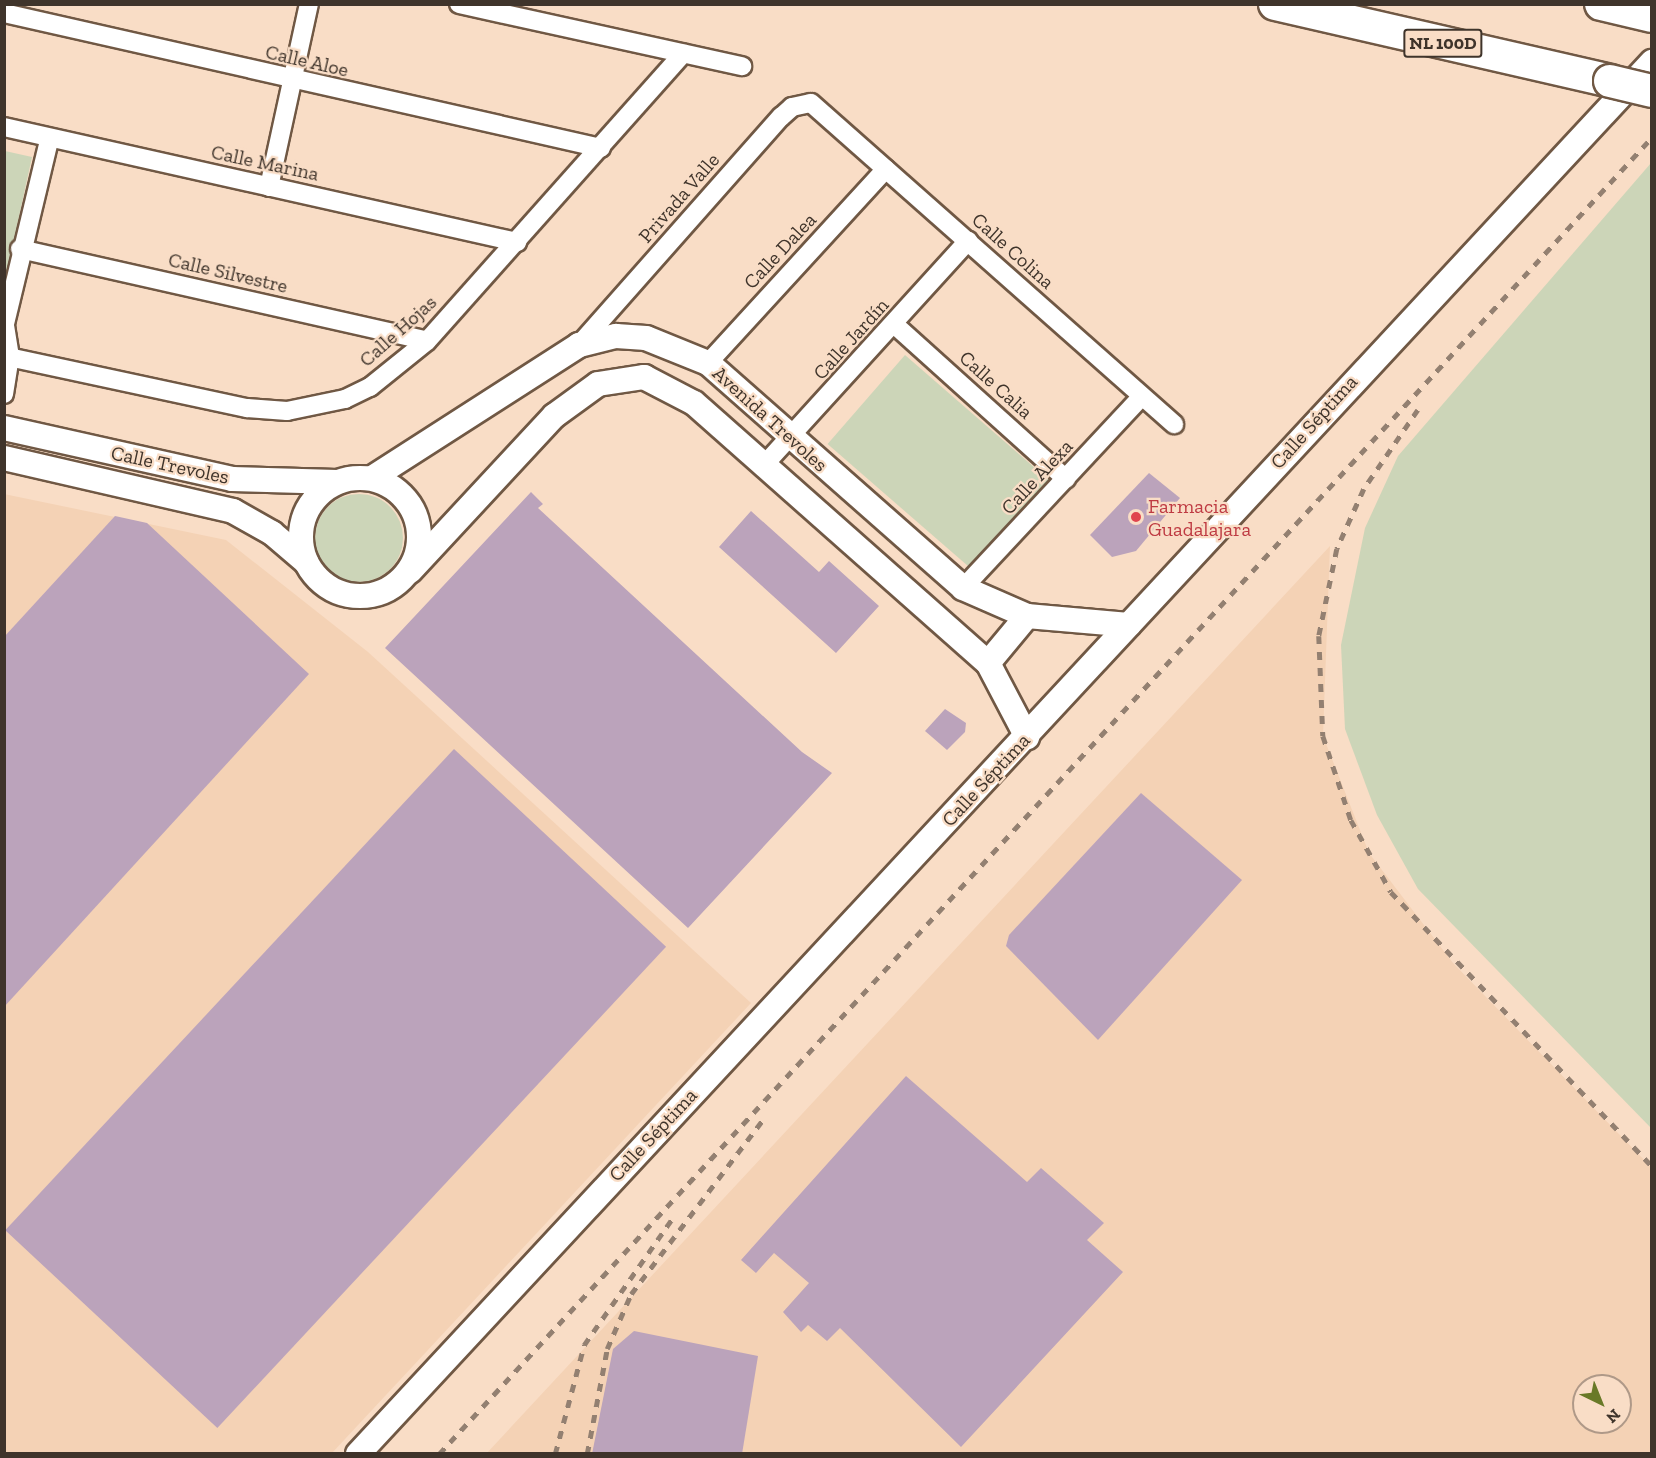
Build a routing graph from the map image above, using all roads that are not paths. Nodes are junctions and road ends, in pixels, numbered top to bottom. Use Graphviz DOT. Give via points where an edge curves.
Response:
graph roads {
  1 [pos="309,4"];
  2 [pos="459,4"];
  3 [pos="1275,4"];
  4 [pos="1601,4"];
  5 [pos="4,13"];
  6 [pos="1652,16"];
  7 [pos="683,54"];
  8 [pos="1652,62"];
  9 [pos="742,66"];
  10 [pos="290,80"];
  11 [pos="1652,91"];
  12 [pos="1611,93"];
  13 [pos="823,111"];
  14 [pos="4,127"];
  15 [pos="49,140"];
  16 [pos="601,148"];
  17 [pos="886,169"];
  18 [pos="269,187"];
  19 [pos="968,241"];
  20 [pos="517,242"];
  21 [pos="20,249"];
  22 [pos="895,325"];
  23 [pos="5,328"];
  24 [pos="427,340"];
  25 [pos="579,345"];
  26 [pos="7,356"];
  27 [pos="708,363"];
  28 [pos="4,394"];
  29 [pos="1142,396"];
  30 [pos="1174,424"];
  31 [pos="4,428"];
  32 [pos="790,440"];
  33 [pos="4,458"];
  34 [pos="765,464"];
  35 [pos="372,478"];
  36 [pos="1066,479"];
  37 [pos="337,482"];
  38 [pos="306,562"];
  39 [pos="410,571"];
  40 [pos="963,588"];
  41 [pos="1027,616"];
  42 [pos="1129,625"];
  43 [pos="988,663"];
  44 [pos="1027,737"];
  45 [pos="358,1454"];
  1 -- 10 [label="street"];
  2 -- 7 [label="street"];
  3 -- 12 [label="highway, NL 100D"];
  4 -- 6 [label="highway"];
  5 -- 10 [label="street, Calle Aloe"];
  7 -- 9 [label="street"];
  7 -- 16 [label="street, Calle Hojas"];
  8 -- 12 [label="street, Calle Séptima"];
  10 -- 16 [label="street, Calle Aloe"];
  10 -- 18 [label="street"];
  11 -- 12 [label="highway, NL 100D, bridge"];
  12 -- 42 [label="street, Calle Séptima"];
  13 -- 17 [label="street, Calle Colina"];
  13 -- 25 [label="street, Privada Valle" via="801,104 781,117"];
  14 -- 15 [label="street, Calle Marina"];
  15 -- 18 [label="street, Calle Marina"];
  15 -- 21 [label="street"];
  16 -- 20 [label="street, Calle Hojas"];
  17 -- 19 [label="street, Calle Colina"];
  17 -- 27 [label="street, Calle Dalea"];
  18 -- 20 [label="street, Calle Marina"];
  19 -- 22 [label="street, Calle Jardín"];
  19 -- 29 [label="street, Calle Colina"];
  20 -- 24 [label="street, Calle Hojas"];
  21 -- 23 [label="street"];
  21 -- 24 [label="street, Calle Silvestre"];
  22 -- 32 [label="street, Calle Jardín"];
  22 -- 36 [label="street, Calle Calia"];
  23 -- 26 [label="street"];
  24 -- 26 [label="street, Calle Hojas" via="369,387 326,405 287,411 208,401"];
  25 -- 27 [label="street, Avenida Trevoles" via="616,336 646,338"];
  25 -- 35 [label="street, Avenida Trevoles"];
  26 -- 28 [label="street"];
  27 -- 32 [label="street, Avenida Trevoles"];
  29 -- 30 [label="street, Calle Colina"];
  29 -- 36 [label="street, Calle Alexa"];
  31 -- 37 [label="street, Calle Trevoles" via="232,479"];
  32 -- 34 [label="street, Calle Jardín"];
  32 -- 40 [label="street, Avenida Trevoles"];
  33 -- 38 [label="street, Calle Trevoles" via="233,511 272,533"];
  34 -- 39 [label="street, Avenida Trevoles" via="672,388 644,377 598,384 554,416"];
  34 -- 43 [label="street, Avenida Trevoles"];
  35 -- 37 [label="street"];
  35 -- 39 [label="street" via="399,490 416,514 420,543"];
  36 -- 40 [label="street, Calle Alexa"];
  37 -- 38 [label="street" via="318,495 304,515 301,539"];
  38 -- 39 [label="street" via="318,579 355,596 376,594"];
  40 -- 41 [label="street, Avenida Trevoles"];
  41 -- 42 [label="street, Avenida Trevoles"];
  41 -- 43 [label="street"];
  42 -- 44 [label="street, Calle Séptima"];
  43 -- 44 [label="street, Avenida Trevoles"];
  44 -- 45 [label="street, Calle Séptima"];
}
